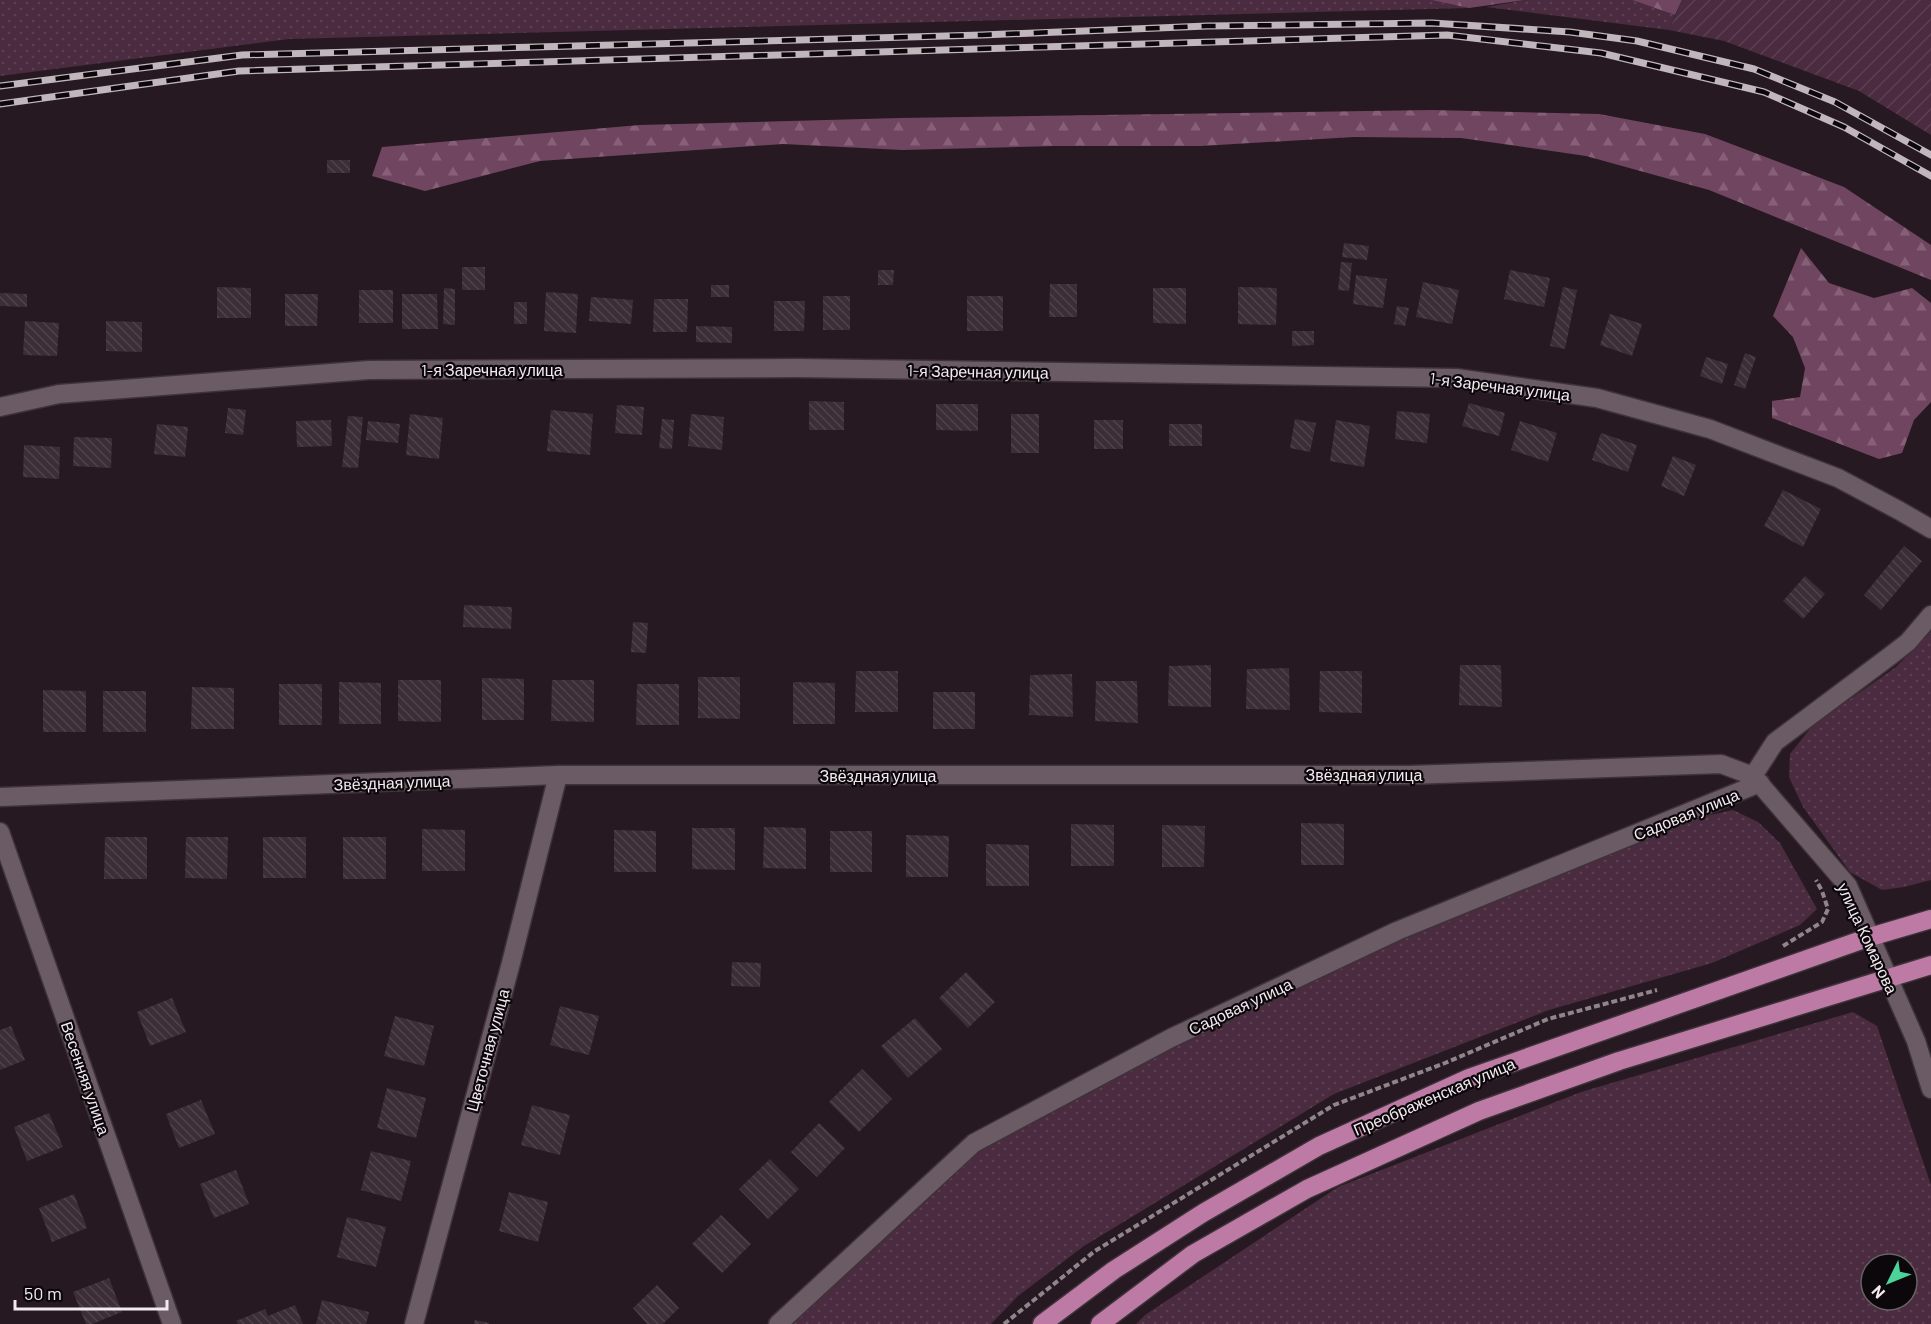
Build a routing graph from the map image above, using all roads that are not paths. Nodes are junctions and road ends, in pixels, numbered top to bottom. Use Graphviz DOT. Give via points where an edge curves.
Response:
graph roads {
  1 [pos="0,407"];
  2 [pos="1931,530"];
  3 [pos="1931,615"];
  4 [pos="558,775"];
  5 [pos="1756,780"];
  6 [pos="0,797"];
  7 [pos="0,832"];
  8 [pos="1931,919"];
  9 [pos="1870,937"];
  10 [pos="1931,965"];
  11 [pos="1889,979"];
  12 [pos="1931,1089"];
  13 [pos="172,1324"];
  14 [pos="414,1324"];
  15 [pos="778,1324"];
  16 [pos="1042,1324"];
  17 [pos="1100,1324"];
  1 -- 2 [label="street, 1-я Заречная улица" via="59,394 369,370 797,368 1456,378 1597,398 1710,429 1838,478"];
  3 -- 5 [label="street" via="1908,642 1775,742"];
  4 -- 5 [label="street, Звёздная улица" via="1398,775 1721,764"];
  4 -- 6 [label="street, Звёздная улица"];
  4 -- 14 [label="street, Цветочная улица"];
  5 -- 9 [label="street, улица Комарова" via="1848,886"];
  5 -- 15 [label="street, Садовая улица" via="1397,931 1171,1038 974,1143"];
  7 -- 13 [label="street, Весенняя улица"];
  8 -- 9 [label="main road, Преображенская улица"];
  9 -- 11 [label="street, улица Комарова"];
  9 -- 16 [label="main road, Преображенская улица" via="1469,1078 1319,1146 1114,1270"];
  10 -- 11 [label="main road, Преображенская улица"];
  11 -- 12 [label="street, улица Комарова" via="1916,1041"];
  11 -- 17 [label="main road, Преображенская улица" via="1619,1060 1479,1111 1307,1189 1193,1254"];
}
